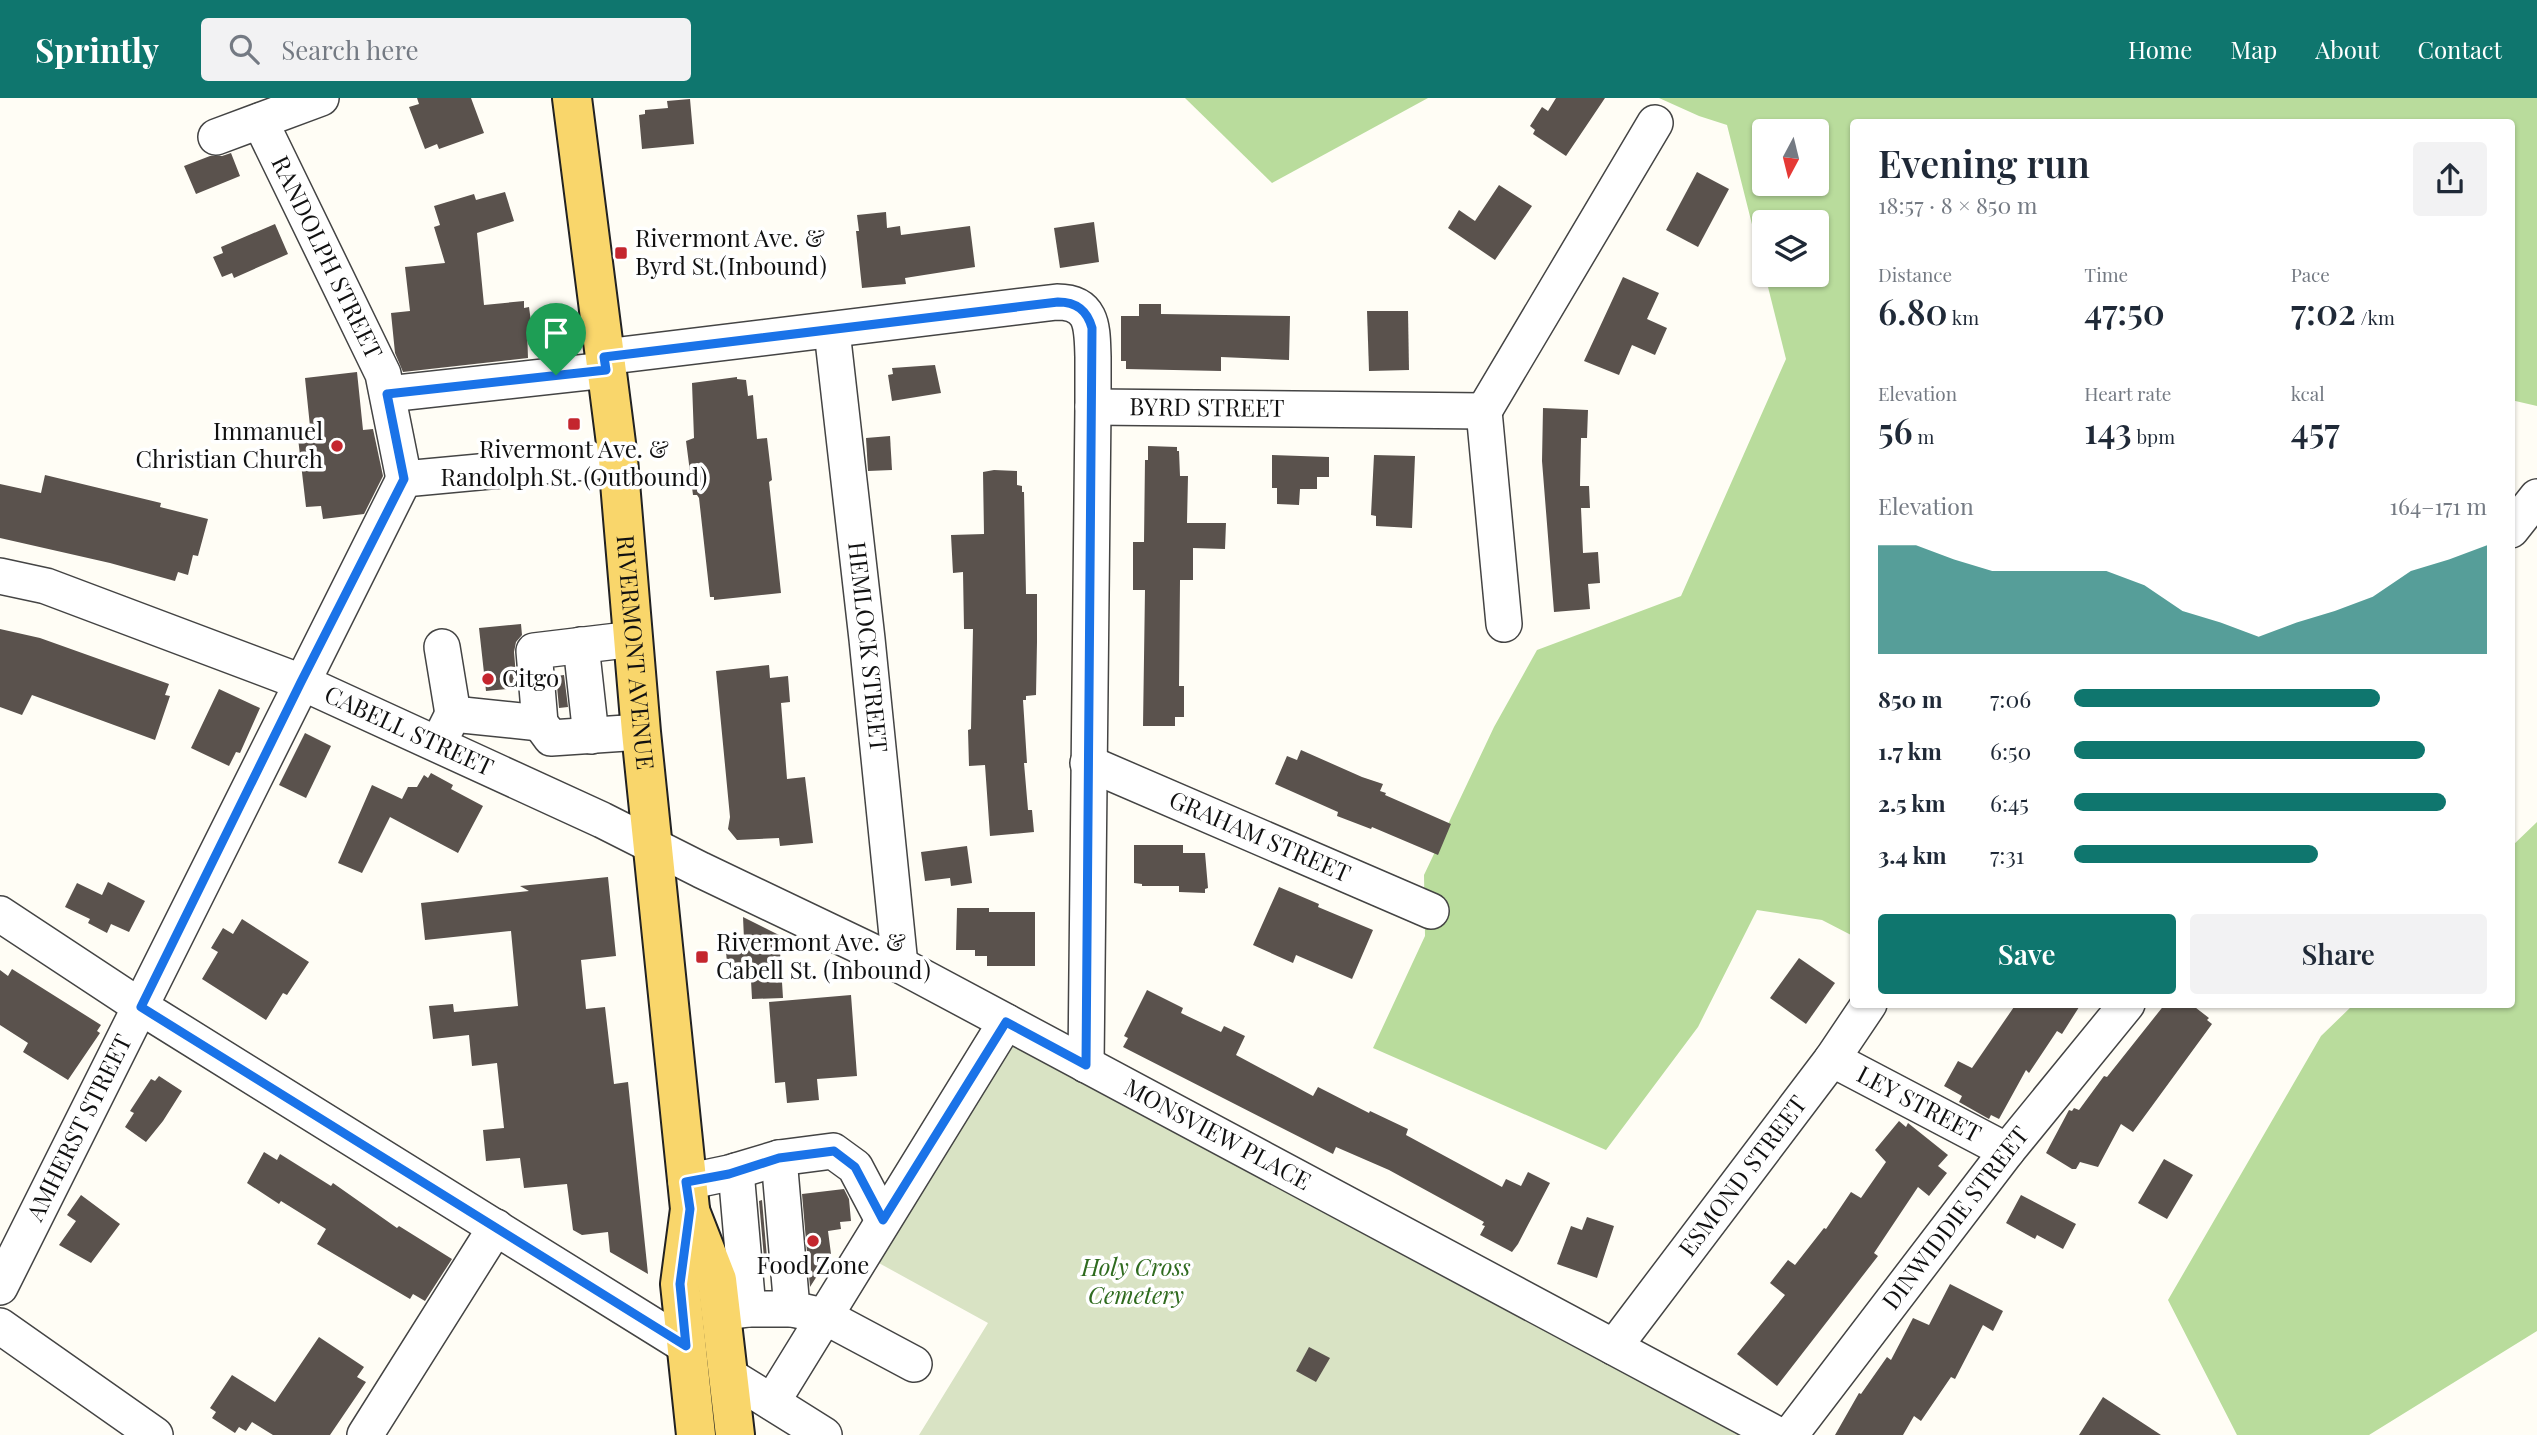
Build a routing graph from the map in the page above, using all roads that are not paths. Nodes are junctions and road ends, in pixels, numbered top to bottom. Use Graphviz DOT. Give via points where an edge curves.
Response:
graph roads {
  1 [pos="321,98"];
  2 [pos="572,98"];
  3 [pos="260,121"];
  4 [pos="1655,122"];
  5 [pos="216,137"];
  6 [pos="832,331"];
  7 [pos="605,363"];
  8 [pos="387,394"];
  9 [pos="1093,407"];
  10 [pos="1484,411"];
  11 [pos="618,459"];
  12 [pos="404,479"];
  13 [pos="0,576"];
  14 [pos="1504,624"];
  15 [pos="634,639"];
  16 [pos="581,645"];
  17 [pos="442,647"];
  18 [pos="301,682"];
  19 [pos="453,714"];
  20 [pos="546,731"];
  21 [pos="641,732"];
  22 [pos="591,736"];
  23 [pos="438,744"];
  24 [pos="1088,763"];
  25 [pos="518,781"];
  26 [pos="652,844"];
  27 [pos="1431,911"];
  28 [pos="0,914"];
  29 [pos="900,965"];
  30 [pos="141,1007"];
  31 [pos="1866,1008"];
  32 [pos="2124,1008"];
  33 [pos="1006,1022"];
  34 [pos="1832,1059"];
  35 [pos="1086,1065"];
  36 [pos="2007,1152"];
  37 [pos="779,1158"];
  38 [pos="736,1171"];
  39 [pos="688,1196"];
  40 [pos="883,1220"];
  41 [pos="496,1227"];
  42 [pos="0,1287"];
  43 [pos="735,1311"];
  44 [pos="808,1312"];
  45 [pos="0,1326"];
  46 [pos="686,1346"];
  47 [pos="1614,1348"];
  48 [pos="915,1364"];
  49 [pos="728,1375"];
  50 [pos="772,1402"];
  51 [pos="155,1435"];
  52 [pos="365,1435"];
  53 [pos="696,1435"];
  54 [pos="716,1435"];
  55 [pos="735,1435"];
  56 [pos="824,1435"];
  57 [pos="1778,1435"];
  58 [pos="1790,1435"];
  1 -- 3 [label="street"];
  2 -- 7 [label="main road, RIVERMONT AVENUE"];
  3 -- 5 [label="street"];
  3 -- 8 [label="street, RANDOLPH STREET" via="383,374"];
  4 -- 10 [label="street"];
  6 -- 7 [label="street, BYRD STREET"];
  6 -- 9 [label="street, BYRD STREET" via="1058,302 1074,304 1087,314 1092,328"];
  6 -- 29 [label="street, HEMLOCK STREET"];
  7 -- 8 [label="street, BYRD STREET"];
  7 -- 11 [label="main road, RIVERMONT AVENUE"];
  8 -- 12 [label="street, RANDOLPH STREET"];
  9 -- 10 [label="street, BYRD STREET"];
  9 -- 24 [label="street"];
  10 -- 14 [label="street"];
  11 -- 12 [label="street"];
  11 -- 15 [label="main road, RIVERMONT AVENUE"];
  12 -- 18 [label="street, AMHERST STREET"];
  13 -- 18 [label="street, CABELL STREET" via="46,586"];
  15 -- 16 [label="street"];
  15 -- 21 [label="main road, RIVERMONT AVENUE"];
  16 -- 20 [label="street" via="534,651"];
  16 -- 22 [label="street"];
  17 -- 19 [label="street"];
  18 -- 23 [label="street, CABELL STREET"];
  18 -- 30 [label="street, AMHERST STREET"];
  19 -- 20 [label="street"];
  19 -- 23 [label="street"];
  20 -- 22 [label="street"];
  20 -- 25 [label="street"];
  21 -- 22 [label="street"];
  21 -- 26 [label="main road, RIVERMONT AVENUE"];
  23 -- 25 [label="street, CABELL STREET"];
  24 -- 27 [label="street, GRAHAM STREET"];
  24 -- 35 [label="street"];
  25 -- 26 [label="street, CABELL STREET"];
  26 -- 29 [label="street, MONSVIEW PLACE"];
  26 -- 39 [label="main road, RIVERMONT AVENUE"];
  28 -- 30 [label="street"];
  29 -- 33 [label="street, MONSVIEW PLACE"];
  30 -- 41 [label="street"];
  30 -- 42 [label="street, AMHERST STREET"];
  31 -- 34 [label="street, ESMOND STREET"];
  32 -- 36 [label="street, DINWIDDIE STREET"];
  33 -- 35 [label="street, MONSVIEW PLACE"];
  33 -- 40 [label="street"];
  34 -- 36 [label="street, LEY STREET"];
  34 -- 47 [label="street, ESMOND STREET"];
  35 -- 47 [label="street, MONSVIEW PLACE"];
  36 -- 58 [label="street, DINWIDDIE STREET"];
  37 -- 38 [label="street"];
  37 -- 40 [label="street" via="834,1151 855,1167"];
  37 -- 44 [label="street"];
  38 -- 39 [label="street"];
  38 -- 43 [label="street"];
  39 -- 43 [label="main road, RIVERMONT AVENUE" via="718,1280"];
  39 -- 46 [label="main road, RIVERMONT AVENUE" via="680,1284"];
  40 -- 44 [label="street"];
  41 -- 46 [label="street"];
  41 -- 52 [label="street"];
  43 -- 44 [label="street"];
  43 -- 49 [label="main road, RIVERMONT AVENUE"];
  44 -- 48 [label="street"];
  44 -- 50 [label="street"];
  45 -- 51 [label="street"];
  46 -- 53 [label="main road, RIVERMONT AVENUE"];
  46 -- 54 [label="main road" via="699,1358 709,1379"];
  47 -- 57 [label="street, MONSVIEW PLACE"];
  49 -- 50 [label="street"];
  49 -- 55 [label="main road, RIVERMONT AVENUE"];
  50 -- 56 [label="street"];
}
